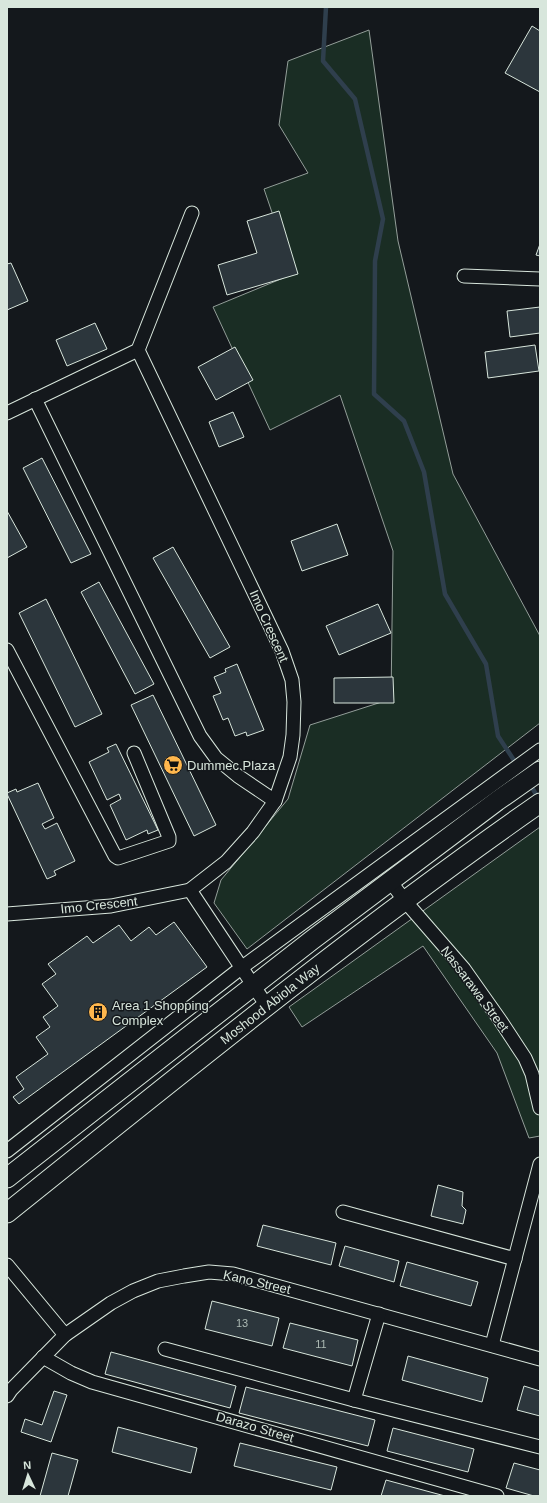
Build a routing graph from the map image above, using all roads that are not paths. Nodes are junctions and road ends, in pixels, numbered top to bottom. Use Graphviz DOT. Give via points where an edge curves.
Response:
graph roads {
  1 [pos="192,213"];
  2 [pos="464,276"];
  3 [pos="540,279"];
  4 [pos="138,350"];
  5 [pos="35,399"];
  6 [pos="7,413"];
  7 [pos="7,650"];
  8 [pos="540,750"];
  9 [pos="134,753"];
  10 [pos="533,766"];
  11 [pos="275,801"];
  12 [pos="540,803"];
  13 [pos="390,881"];
  14 [pos="190,890"];
  15 [pos="405,901"];
  16 [pos="7,914"];
  17 [pos="241,968"];
  18 [pos="253,986"];
  19 [pos="267,1006"];
  20 [pos="540,1108"];
  21 [pos="7,1151"];
  22 [pos="540,1164"];
  23 [pos="7,1178"];
  24 [pos="343,1212"];
  25 [pos="7,1213"];
  26 [pos="514,1259"];
  27 [pos="7,1266"];
  28 [pos="379,1314"];
  29 [pos="65,1335"];
  30 [pos="492,1345"];
  31 [pos="165,1349"];
  32 [pos="43,1357"];
  33 [pos="540,1359"];
  34 [pos="7,1396"];
  35 [pos="354,1400"];
  36 [pos="540,1447"];
  37 [pos="497,1496"];
  1 -- 4 [label="street"];
  2 -- 3 [label="street"];
  4 -- 5 [label="street"];
  4 -- 11 [label="street, Imo Crescent" via="282,651 292,680 295,711 290,757"];
  5 -- 6 [label="street"];
  5 -- 11 [label="street" via="200,736 216,758"];
  7 -- 9 [label="street" via="118,858 168,841 169,837"];
  8 -- 10 [label="street"];
  10 -- 13 [label="main road, Moshood Abiola Way" via="497,801"];
  10 -- 17 [label="street" via="510,772"];
  11 -- 14 [label="street, Imo Crescent" via="253,832 226,862"];
  12 -- 15 [label="main road, Moshood Abiola Way"];
  13 -- 15 [label="street, Nassarawa Street"];
  13 -- 18 [label="main road, Moshood Abiola Way"];
  14 -- 16 [label="street, Imo Crescent" via="111,906"];
  14 -- 17 [label="street"];
  15 -- 19 [label="main road, Moshood Abiola Way"];
  15 -- 20 [label="street, Nassarawa Street" via="464,970 525,1058"];
  17 -- 18 [label="street"];
  17 -- 21 [label="street"];
  18 -- 19 [label="street"];
  18 -- 23 [label="main road, Moshood Abiola Way"];
  19 -- 25 [label="main road, Moshood Abiola Way"];
  22 -- 26 [label="street"];
  24 -- 26 [label="street"];
  26 -- 30 [label="street"];
  27 -- 29 [label="street"];
  28 -- 29 [label="street, Kano Street" via="233,1274 209,1272 158,1282 133,1291"];
  28 -- 30 [label="street, Kano Street"];
  28 -- 35 [label="street"];
  29 -- 32 [label="street, Kano Street"];
  30 -- 33 [label="street, Kano Street"];
  31 -- 35 [label="street"];
  32 -- 34 [label="street, Kano Street"];
  32 -- 37 [label="street, Darazo Street" via="92,1382"];
  35 -- 36 [label="street"];
}
